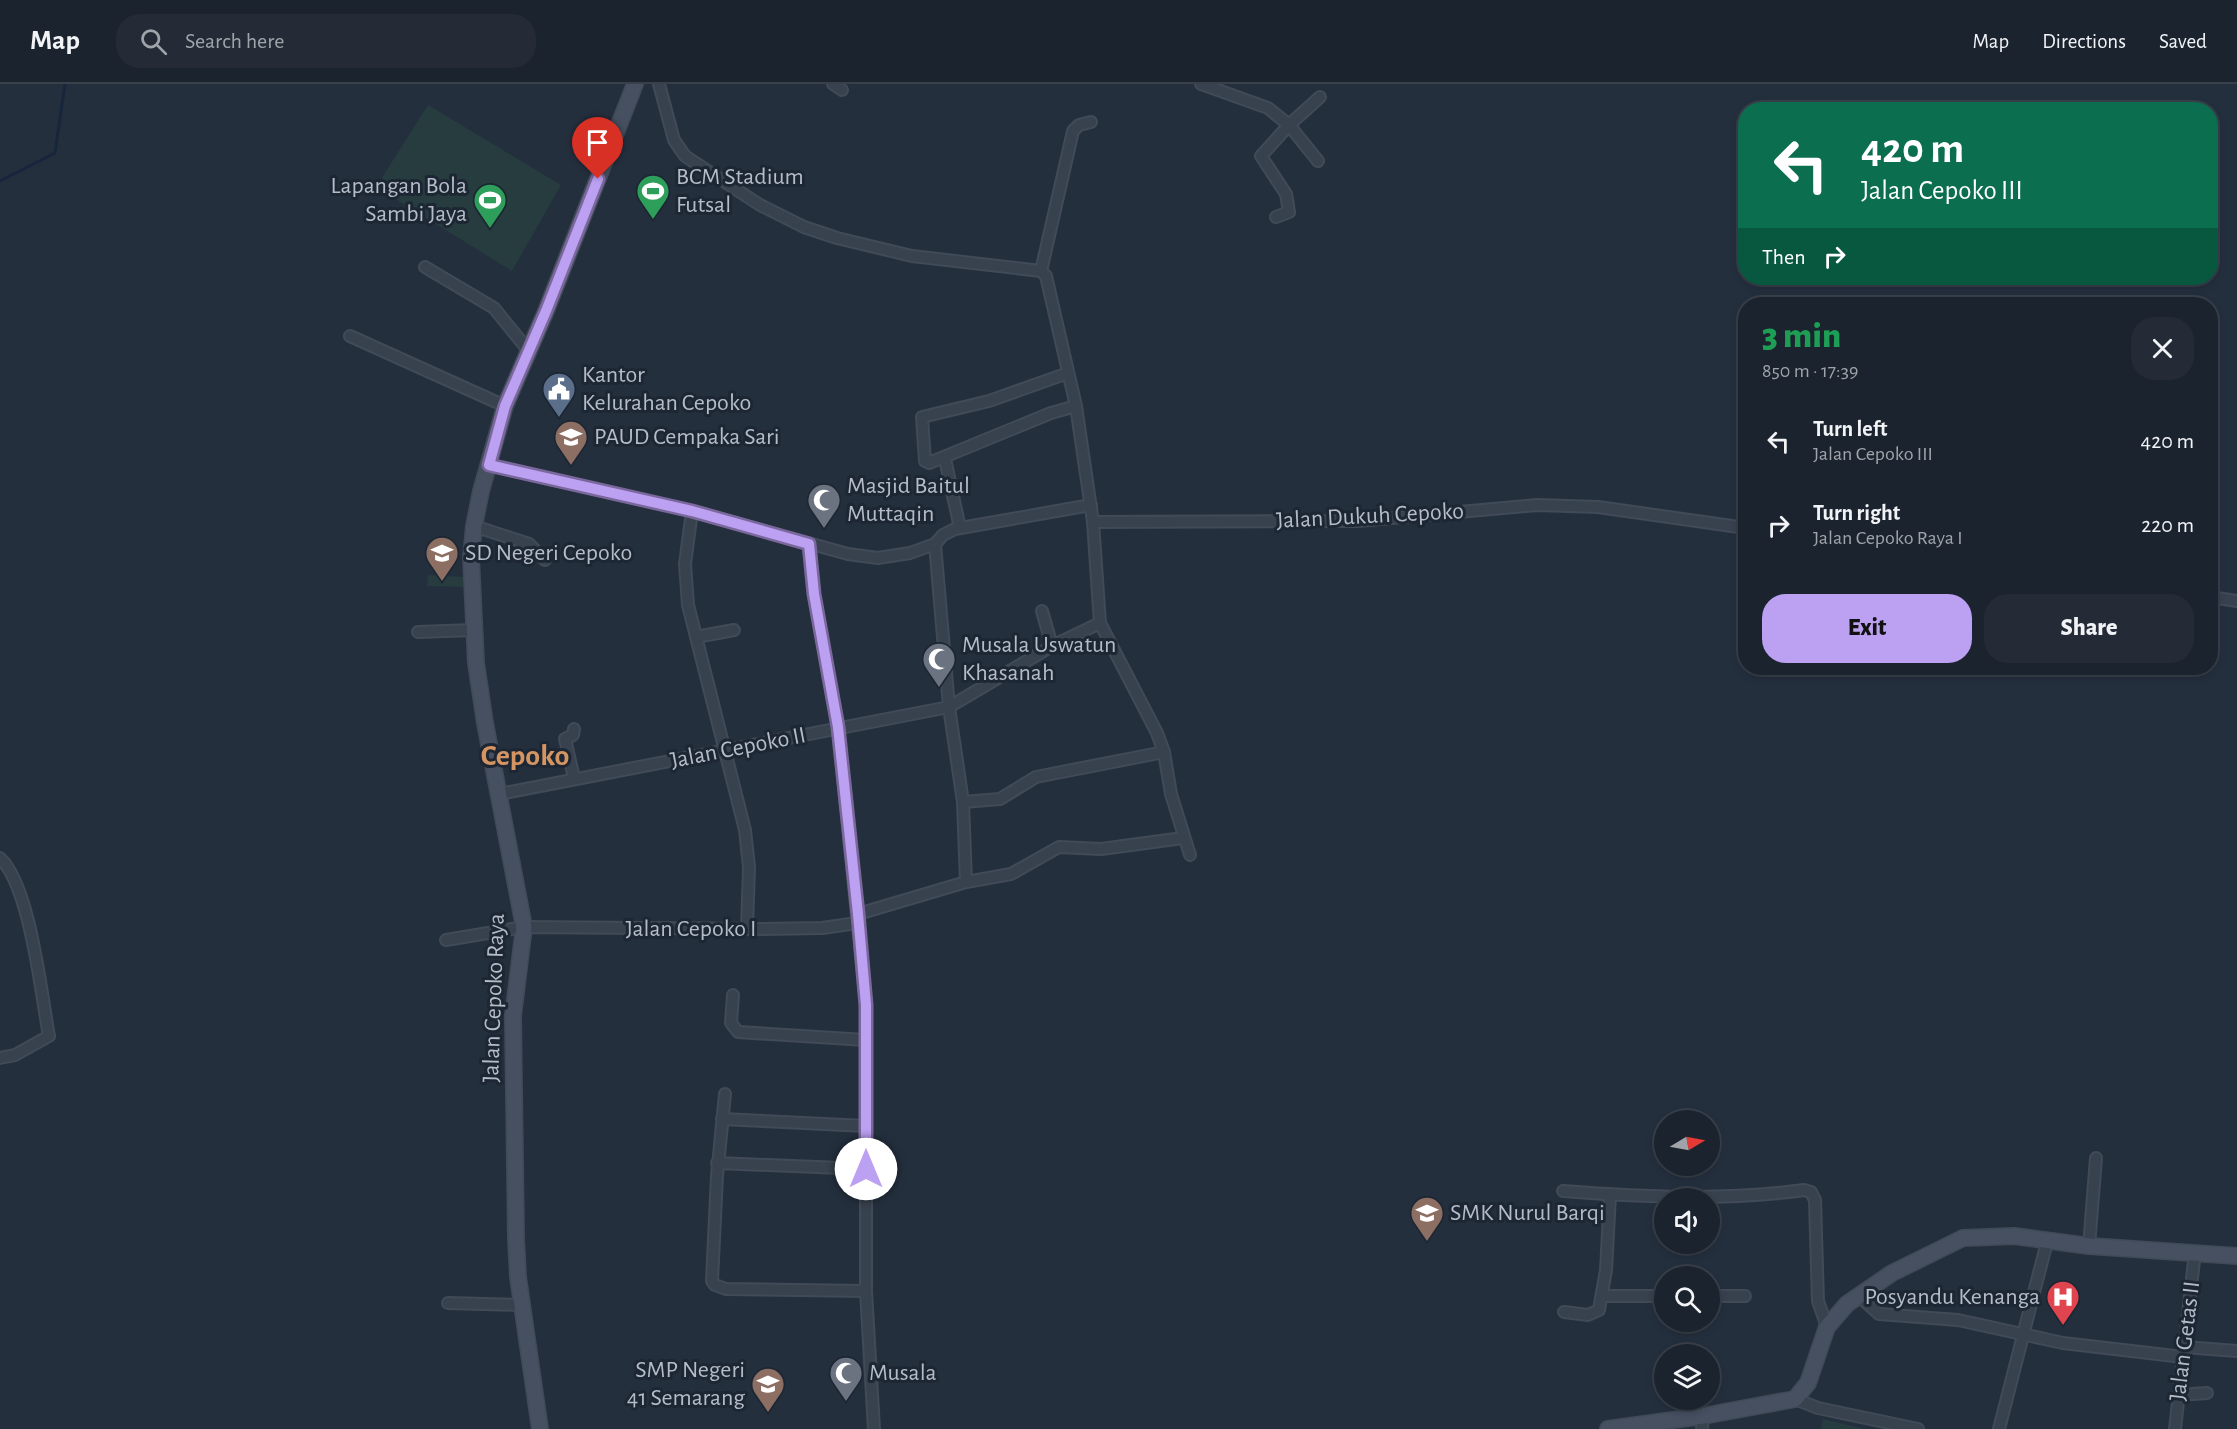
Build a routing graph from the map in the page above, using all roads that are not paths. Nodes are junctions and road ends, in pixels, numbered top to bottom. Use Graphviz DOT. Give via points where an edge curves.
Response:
graph roads {
  1 [pos="635,84"];
  2 [pos="659,84"];
  3 [pos="1201,84"];
  4 [pos="1320,97"];
  5 [pos="1091,122"];
  6 [pos="1289,125"];
  7 [pos="1317,161"];
  8 [pos="1276,217"];
  9 [pos="425,267"];
  10 [pos="1041,271"];
  11 [pos="350,336"];
  12 [pos="528,350"];
  13 [pos="1068,374"];
  14 [pos="505,406"];
  15 [pos="1076,406"];
  16 [pos="945,459"];
  17 [pos="489,465"];
  18 [pos="1090,505"];
  19 [pos="692,511"];
  20 [pos="1093,522"];
  21 [pos="474,526"];
  22 [pos="1738,527"];
  23 [pos="960,528"];
  24 [pos="809,544"];
  25 [pos="935,544"];
  26 [pos="545,560"];
  27 [pos="2218,598"];
  28 [pos="2237,601"];
  29 [pos="1042,611"];
  30 [pos="1100,623"];
  31 [pos="474,630"];
  32 [pos="734,630"];
  33 [pos="418,632"];
  34 [pos="696,637"];
  35 [pos="1052,646"];
  36 [pos="949,706"];
  37 [pos="838,727"];
  38 [pos="574,729"];
  39 [pos="723,749"];
  40 [pos="1164,752"];
  41 [pos="574,778"];
  42 [pos="499,794"];
  43 [pos="963,802"];
  44 [pos="1183,838"];
  45 [pos="1190,855"];
  46 [pos="0,858"];
  47 [pos="966,882"];
  48 [pos="857,918"];
  49 [pos="524,927"];
  50 [pos="747,928"];
  51 [pos="446,940"];
  52 [pos="733,995"];
  53 [pos="866,1041"];
  54 [pos="0,1058"];
  55 [pos="725,1094"];
  56 [pos="722,1119"];
  57 [pos="866,1125"];
  58 [pos="2096,1158"];
  59 [pos="717,1163"];
  60 [pos="866,1169"];
  61 [pos="1563,1191"];
  62 [pos="1610,1195"];
  63 [pos="2047,1242"];
  64 [pos="2089,1246"];
  65 [pos="2195,1252"];
  66 [pos="2237,1256"];
  67 [pos="866,1291"];
  68 [pos="1603,1296"];
  69 [pos="1654,1296"];
  70 [pos="1720,1296"];
  71 [pos="1745,1296"];
  72 [pos="1858,1296"];
  73 [pos="448,1303"];
  74 [pos="522,1305"];
  75 [pos="1564,1312"];
  76 [pos="1827,1327"];
  77 [pos="2023,1334"];
  78 [pos="2237,1351"];
  79 [pos="2184,1352"];
  80 [pos="2207,1393"];
  81 [pos="2179,1395"];
  82 [pos="1795,1399"];
  83 [pos="1703,1423"];
  84 [pos="540,1429"];
  85 [pos="874,1429"];
  86 [pos="1608,1429"];
  87 [pos="1918,1429"];
  88 [pos="1999,1429"];
  89 [pos="2175,1429"];
  1 -- 12 [label="main road, Jalan Cepoko Raya"];
  2 -- 10 [label="street" via="674,140 685,156 760,205 804,227 912,255"];
  3 -- 6 [label="street" via="1268,108"];
  4 -- 6 [label="street"];
  5 -- 10 [label="street" via="1073,131"];
  6 -- 7 [label="street"];
  6 -- 8 [label="street" via="1261,156 1288,201 1289,212"];
  9 -- 12 [label="street" via="494,308"];
  10 -- 13 [label="street" via="1049,286"];
  11 -- 14 [label="street"];
  12 -- 14 [label="main road, Jalan Cepoko Raya"];
  13 -- 15 [label="street"];
  13 -- 16 [label="street" via="989,401 922,417 925,461"];
  14 -- 17 [label="main road, Jalan Cepoko Raya"];
  15 -- 16 [label="street" via="1018,426"];
  15 -- 18 [label="street"];
  16 -- 23 [label="street"];
  17 -- 19 [label="street"];
  17 -- 21 [label="main road, Jalan Cepoko Raya"];
  18 -- 20 [label="street"];
  18 -- 23 [label="street"];
  19 -- 24 [label="street"];
  19 -- 34 [label="street" via="685,564 688,605"];
  20 -- 22 [label="street, Jalan Dukuh Cepoko" via="1358,521 1538,505 1598,507"];
  20 -- 30 [label="street"];
  21 -- 26 [label="street" via="529,544"];
  21 -- 31 [label="main road, Jalan Cepoko Raya"];
  23 -- 25 [label="street" via="942,535"];
  24 -- 25 [label="street" via="878,558"];
  24 -- 37 [label="street"];
  25 -- 36 [label="street"];
  27 -- 28 [label="street"];
  29 -- 35 [label="street"];
  30 -- 35 [label="street, Jalan Cepoko II"];
  30 -- 40 [label="street"];
  31 -- 33 [label="street"];
  31 -- 42 [label="main road, Jalan Cepoko Raya" via="483,713"];
  32 -- 34 [label="street"];
  34 -- 39 [label="street"];
  35 -- 36 [label="street, Jalan Cepoko II"];
  36 -- 37 [label="street, Jalan Cepoko II"];
  36 -- 43 [label="street"];
  37 -- 39 [label="street, Jalan Cepoko II"];
  37 -- 48 [label="street"];
  38 -- 41 [label="street" via="573,735 565,739"];
  39 -- 41 [label="street, Jalan Cepoko II"];
  39 -- 50 [label="street" via="745,831 749,867"];
  40 -- 43 [label="street" via="1036,777 1000,798"];
  40 -- 44 [label="street"];
  41 -- 42 [label="street, Jalan Cepoko II"];
  42 -- 49 [label="main road, Jalan Cepoko Raya"];
  43 -- 47 [label="street"];
  44 -- 45 [label="street"];
  44 -- 47 [label="street" via="1101,849 1059,847 1011,874"];
  46 -- 54 [label="street" via="25,908 49,1036 15,1055"];
  47 -- 48 [label="street"];
  48 -- 50 [label="street, Jalan Cepoko I" via="822,928"];
  48 -- 53 [label="street"];
  49 -- 50 [label="street, Jalan Cepoko I"];
  49 -- 51 [label="street"];
  49 -- 74 [label="main road, Jalan Cepoko Raya" via="512,1050 516,1247"];
  52 -- 53 [label="street" via="731,1023 738,1032"];
  53 -- 57 [label="street"];
  55 -- 56 [label="street"];
  56 -- 57 [label="street"];
  56 -- 59 [label="street"];
  57 -- 60 [label="street"];
  58 -- 64 [label="street"];
  59 -- 60 [label="street"];
  59 -- 67 [label="street" via="712,1281 715,1285 726,1289"];
  60 -- 67 [label="street"];
  61 -- 62 [label="street"];
  62 -- 68 [label="street"];
  62 -- 76 [label="street" via="1811,1192 1815,1200 1818,1301"];
  63 -- 64 [label="main road"];
  63 -- 72 [label="main road" via="2002,1236 1963,1238 1892,1273"];
  63 -- 77 [label="street"];
  64 -- 65 [label="main road"];
  65 -- 66 [label="main road"];
  65 -- 79 [label="street, Jalan Getas II"];
  67 -- 85 [label="street"];
  68 -- 69 [label="street"];
  68 -- 75 [label="street" via="1598,1313 1573,1316"];
  70 -- 71 [label="street"];
  72 -- 76 [label="main road"];
  72 -- 77 [label="street" via="1878,1314 1958,1320"];
  73 -- 74 [label="street"];
  74 -- 84 [label="main road, Jalan Cepoko Raya"];
  76 -- 82 [label="main road" via="1808,1383"];
  77 -- 79 [label="street" via="2062,1343"];
  77 -- 88 [label="street"];
  78 -- 79 [label="street"];
  79 -- 81 [label="street, Jalan Getas II"];
  80 -- 81 [label="street"];
  81 -- 89 [label="street, Jalan Getas II"];
  82 -- 83 [label="main road"];
  82 -- 87 [label="street" via="1818,1408"];
  83 -- 86 [label="main road"];
}
